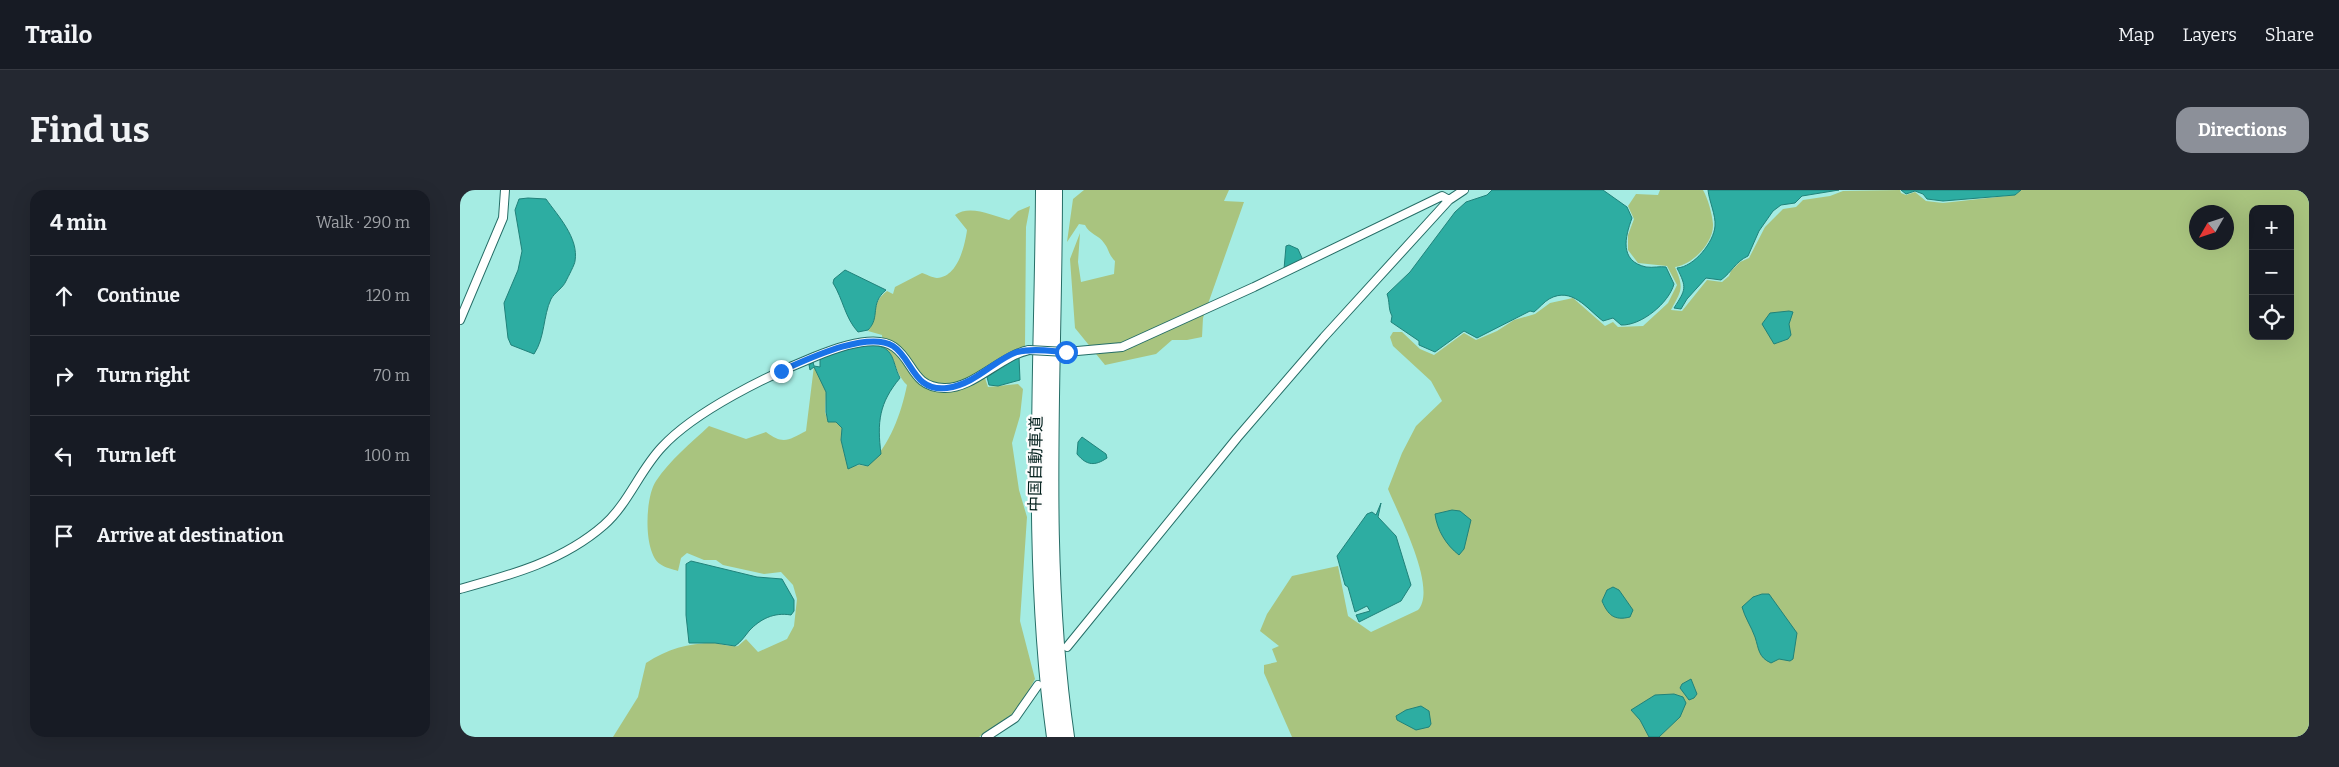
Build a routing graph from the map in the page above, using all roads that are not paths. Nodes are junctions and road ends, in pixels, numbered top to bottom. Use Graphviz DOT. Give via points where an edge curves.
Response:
graph roads {
  1 [pos="505,190"];
  2 [pos="1043,190"];
  3 [pos="1055,190"];
  4 [pos="1464,190"];
  5 [pos="1449,200"];
  6 [pos="460,320"];
  7 [pos="460,589"];
  8 [pos="1067,647"];
  9 [pos="1038,685"];
  10 [pos="986,737"];
  11 [pos="1054,737"];
  12 [pos="1067,737"];
  1 -- 6 [label="street" via="503,218"];
  2 -- 11 [label="highway, 中国自動車道" via="1039,542 1042,631"];
  3 -- 12 [label="highway, 中国自動車道" via="1052,572 1060,691"];
  4 -- 5 [label="street"];
  5 -- 7 [label="street, bridge" via="1442,196 1122,347 1015,353 975,378 945,388 928,385 918,378 896,349 884,343 847,344 746,390 690,422 662,447 605,524 572,547 526,569"];
  5 -- 8 [label="street" via="1237,438"];
  9 -- 10 [label="street" via="1015,718"];
}
